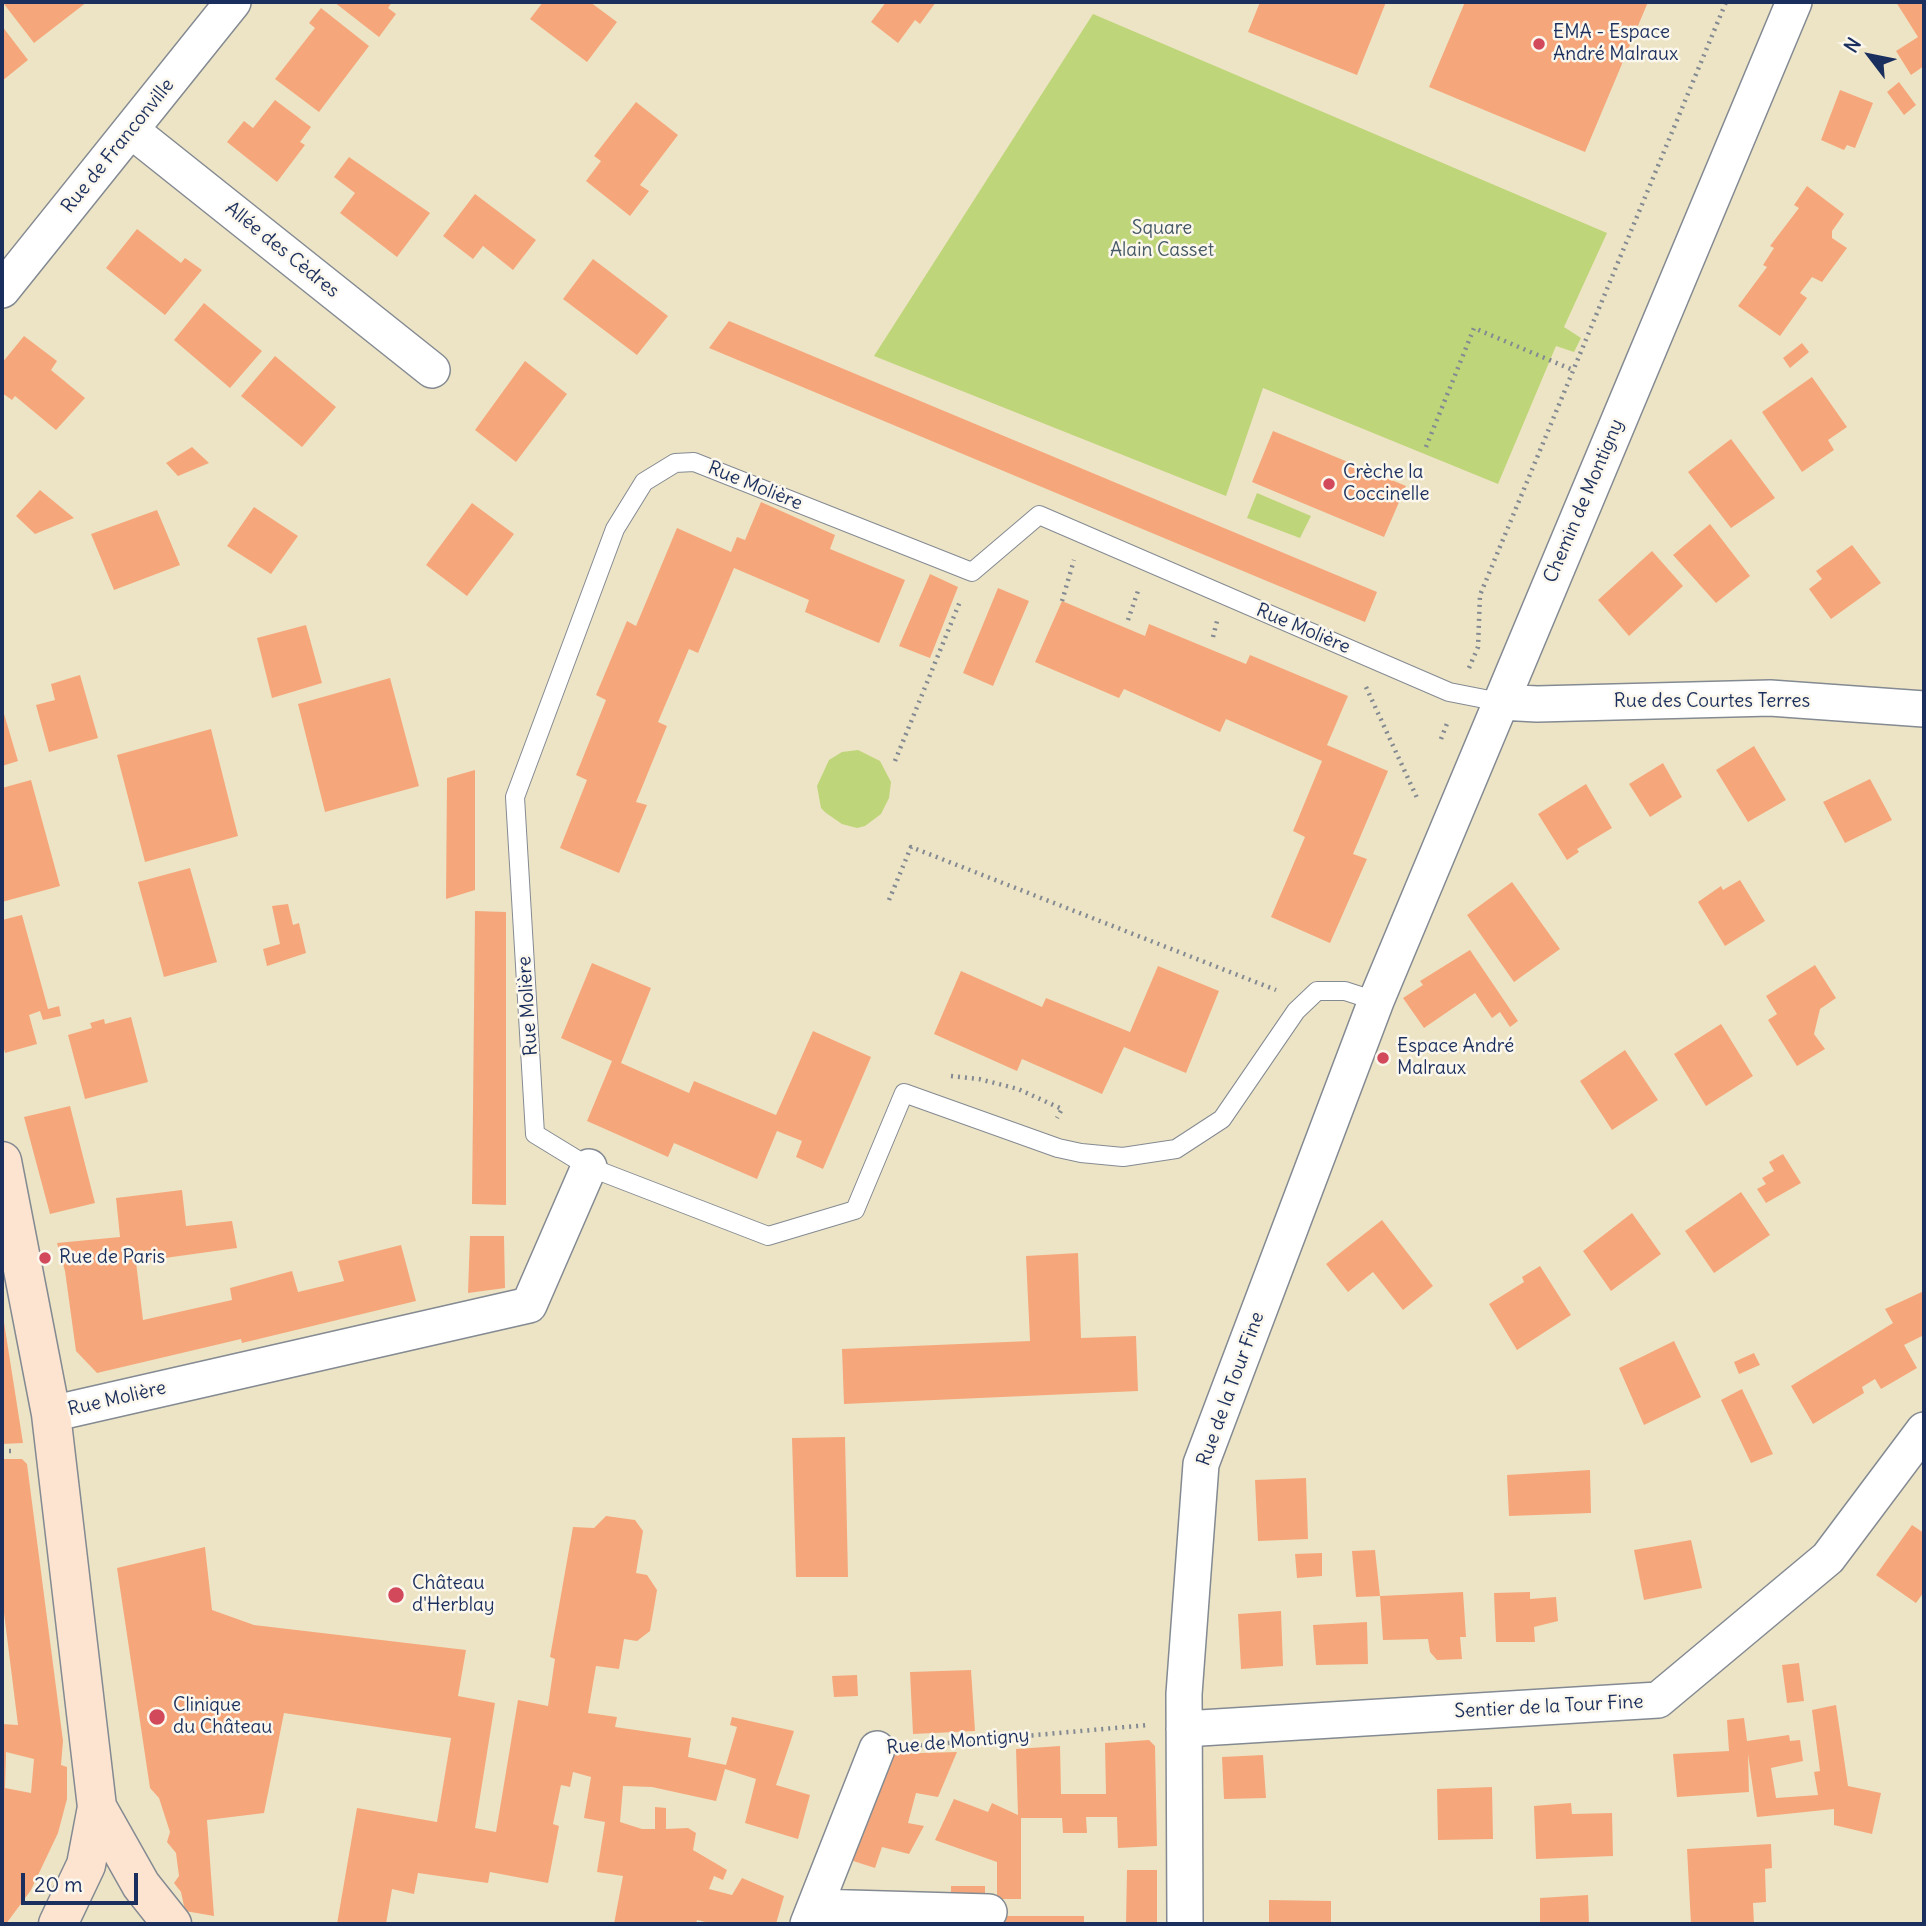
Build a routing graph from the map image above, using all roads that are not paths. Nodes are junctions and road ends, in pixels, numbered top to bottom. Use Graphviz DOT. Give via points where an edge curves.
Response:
graph roads {
  1 [pos="233,2"];
  2 [pos="1794,2"];
  3 [pos="132,131"];
  4 [pos="2,290"];
  5 [pos="432,370"];
  6 [pos="1500,702"];
  7 [pos="1924,709"];
  8 [pos="1376,1001"];
  9 [pos="2,1161"];
  10 [pos="589,1167"];
  11 [pos="51,1414"];
  12 [pos="1924,1430"];
  13 [pos="1184,1729"];
  14 [pos="877,1749"];
  15 [pos="97,1807"];
  16 [pos="989,1912"];
  17 [pos="811,1916"];
  18 [pos="58,1924"];
  19 [pos="151,1924"];
  20 [pos="158,1924"];
  21 [pos="172,1924"];
  22 [pos="1185,1924"];
  1 -- 3 [label="street, Rue de Franconville"];
  2 -- 6 [label="street, Chemin de Montigny"];
  3 -- 4 [label="street, Rue de Franconville"];
  3 -- 5 [label="street, Allée des Cèdres"];
  6 -- 7 [label="street, Rue des Courtes Terres" via="1770,698"];
  6 -- 8 [label="street, Chemin de Montigny"];
  6 -- 10 [label="lane, Rue Molière" via="1458,694 1039,515 972,572 694,462 675,463 644,482 615,529 514,797 536,1134"];
  8 -- 10 [label="lane, Rue Molière" via="1345,991 1317,991 1222,1119 1177,1149 1123,1157 1058,1149 904,1093 855,1210 768,1237"];
  8 -- 13 [label="street, Rue de la Tour Fine" via="1201,1464"];
  9 -- 11 [label="street"];
  10 -- 11 [label="street, Rue Molière" via="529,1304"];
  11 -- 15 [label="street"];
  12 -- 13 [label="street, Sentier de la Tour Fine" via="1828,1558 1657,1700"];
  13 -- 22 [label="street, Rue de la Tour Fine"];
  14 -- 17 [label="street, Rue de Montigny"];
  15 -- 18 [label="street" via="86,1865"];
  15 -- 21 [label="street" via="141,1885"];
  16 -- 17 [label="street"];
  19 -- 20 [label="street"];
}
